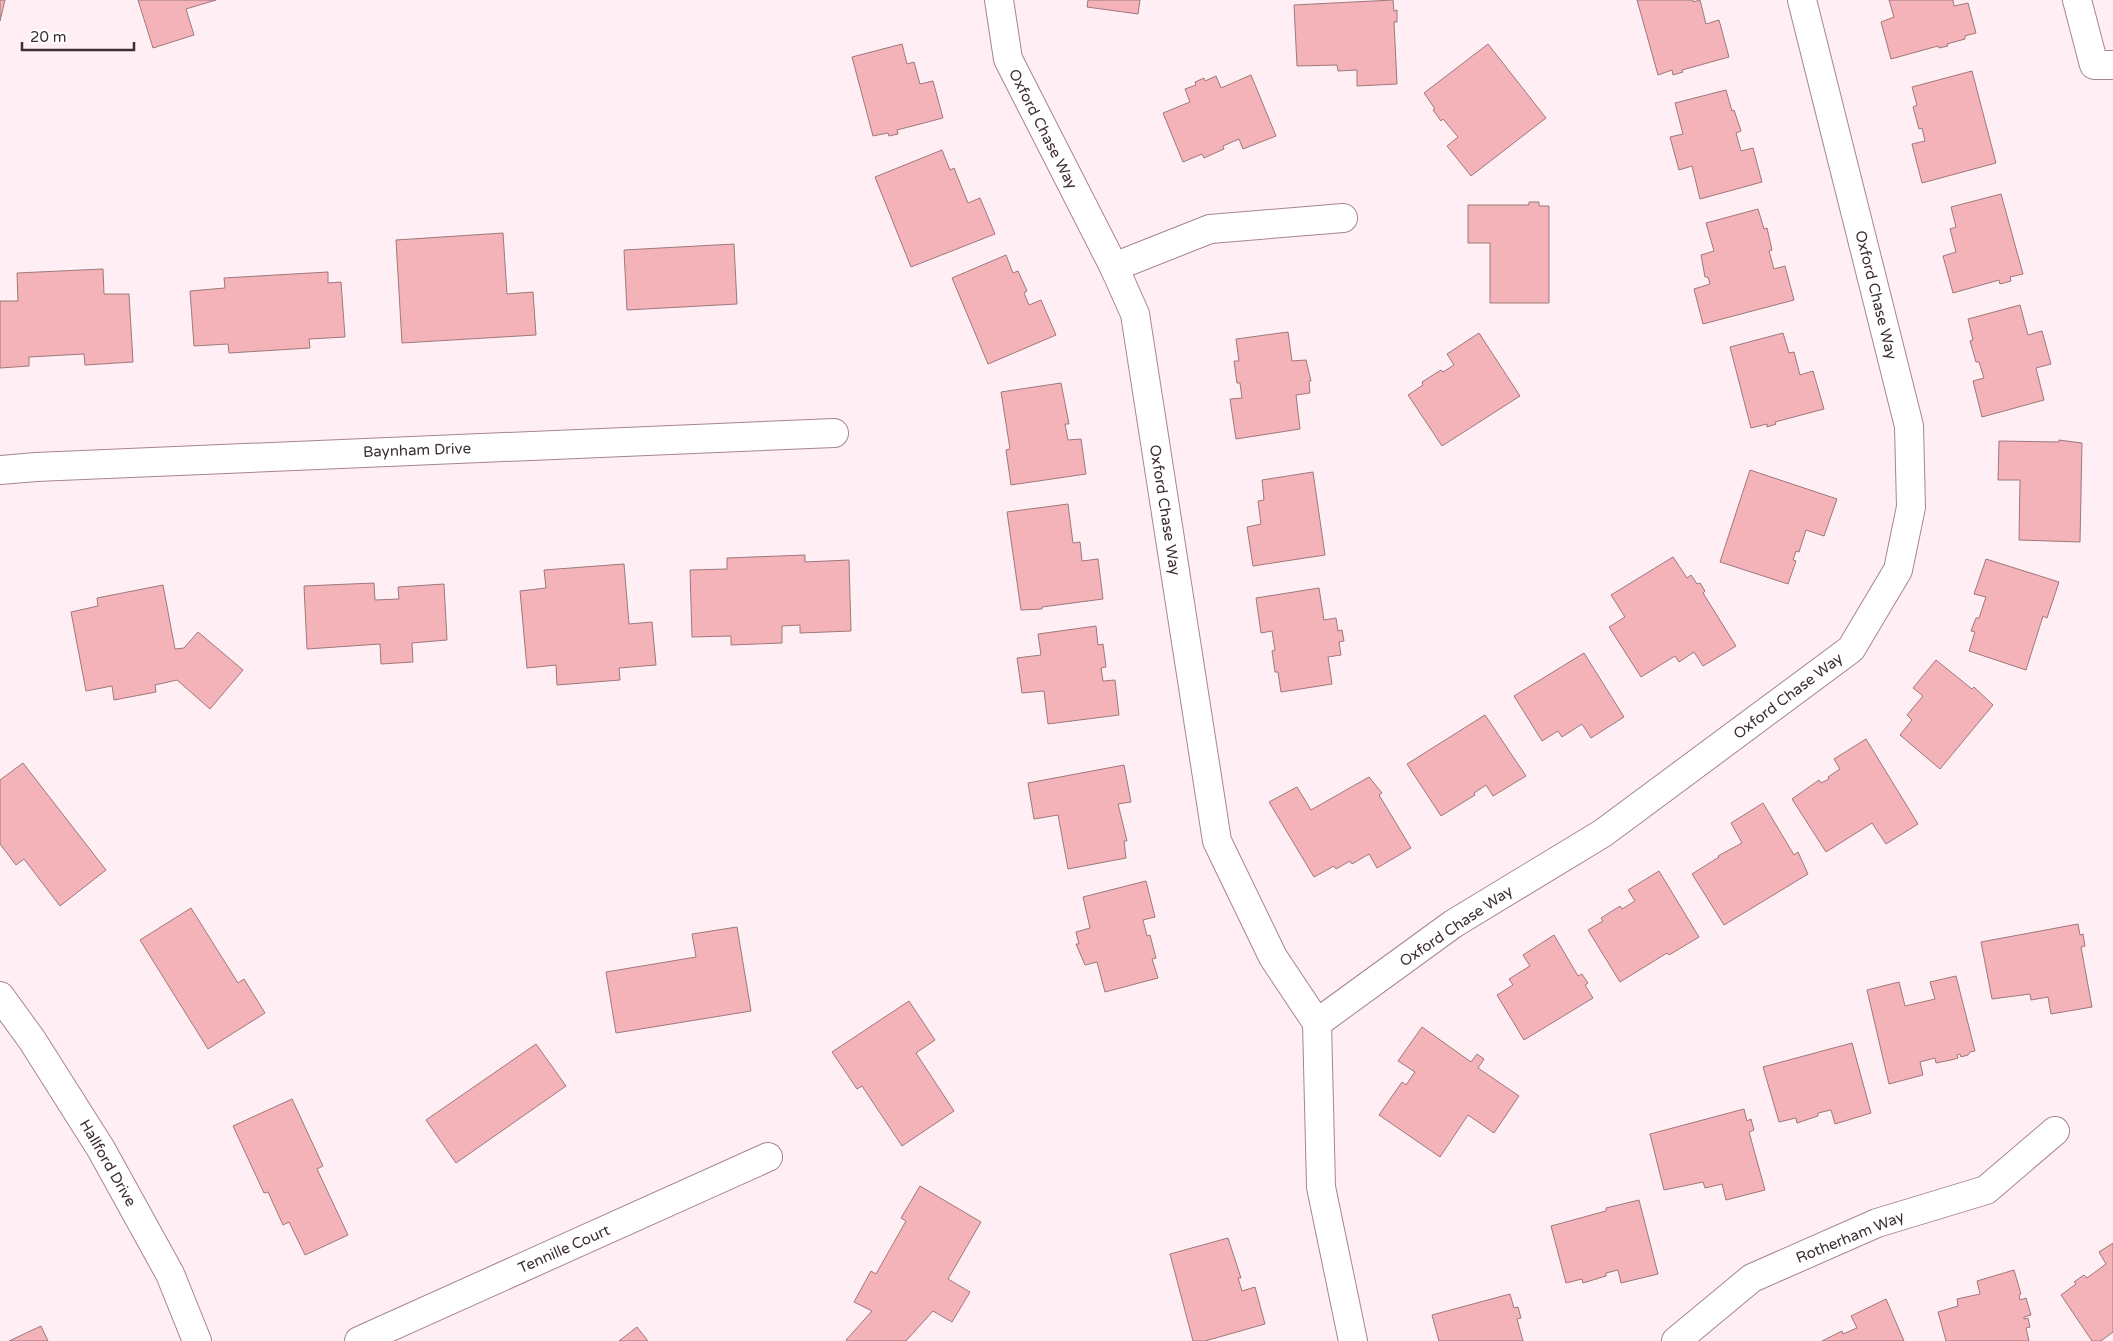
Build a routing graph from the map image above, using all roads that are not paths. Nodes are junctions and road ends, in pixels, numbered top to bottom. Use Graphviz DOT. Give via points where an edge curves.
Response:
graph roads {
  1 [pos="999,0"];
  2 [pos="1802,0"];
  3 [pos="2077,0"];
  4 [pos="2113,65"];
  5 [pos="1343,218"];
  6 [pos="1114,268"];
  7 [pos="834,433"];
  8 [pos="0,470"];
  9 [pos="0,996"];
  10 [pos="1317,1023"];
  11 [pos="2055,1131"];
  12 [pos="768,1158"];
  13 [pos="197,1341"];
  14 [pos="359,1341"];
  15 [pos="1353,1341"];
  16 [pos="1676,1341"];
  1 -- 6 [label="street, Oxford Chase Way" via="1008,59"];
  2 -- 10 [label="street, Oxford Chase Way" via="1909,426 1911,507 1898,570 1851,649 1603,833 1453,924"];
  3 -- 4 [label="street" via="2094,65"];
  5 -- 6 [label="street" via="1210,229"];
  6 -- 10 [label="street, Oxford Chase Way" via="1135,314 1217,840 1273,957"];
  7 -- 8 [label="street, Baynham Drive"];
  9 -- 13 [label="street, Hallford Drive" via="101,1148 170,1274"];
  10 -- 15 [label="street" via="1321,1187"];
  11 -- 16 [label="street, Rotherham Way" via="1986,1190 1877,1223 1752,1278"];
  12 -- 14 [label="street, Tennille Court"];
}
